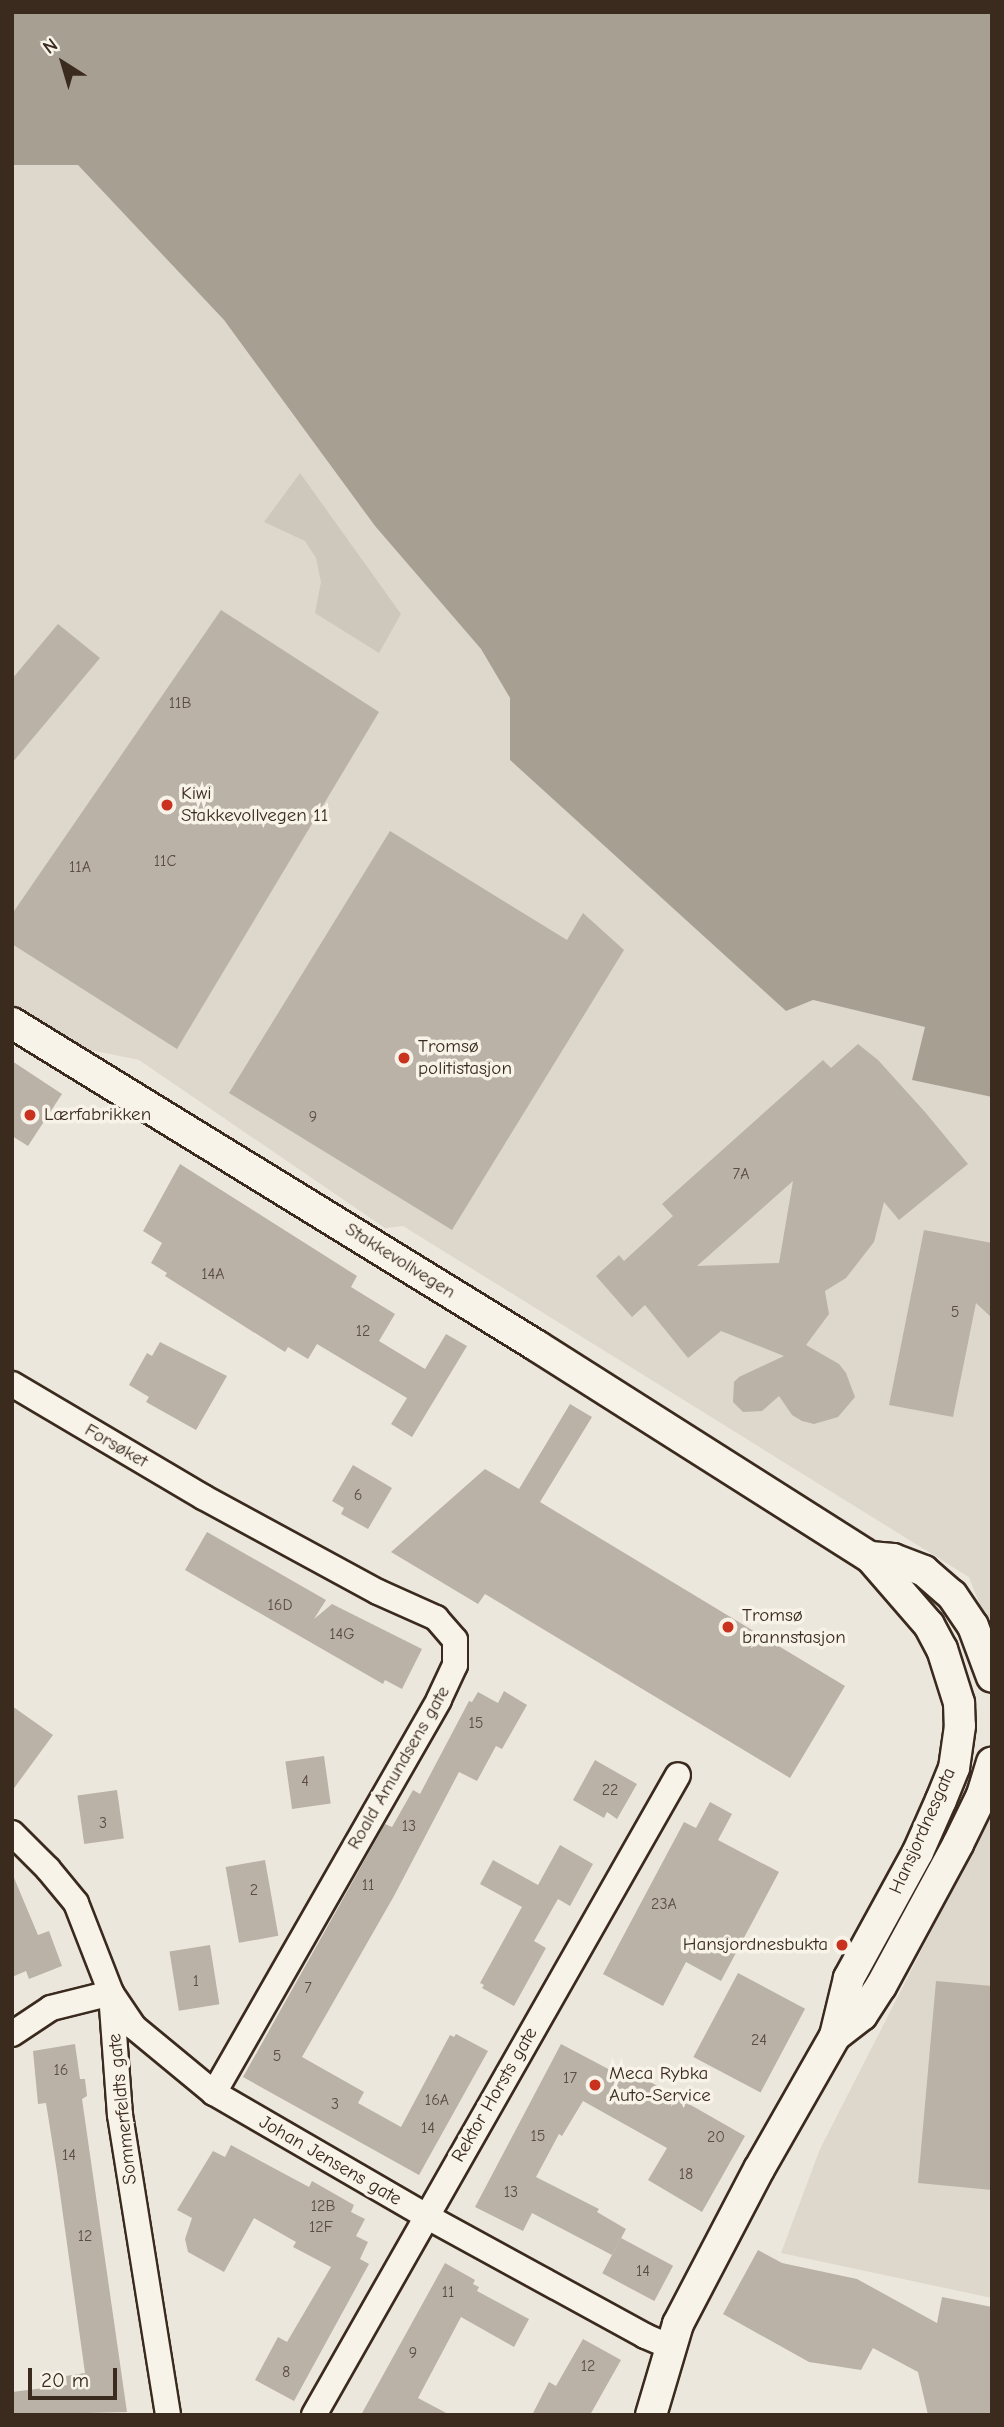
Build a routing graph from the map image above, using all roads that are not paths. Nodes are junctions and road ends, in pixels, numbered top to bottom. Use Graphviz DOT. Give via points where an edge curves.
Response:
graph roads {
  1 [pos="12,1023"];
  2 [pos="12,1384"];
  3 [pos="786,1501"];
  4 [pos="221,1506"];
  5 [pos="870,1557"];
  6 [pos="992,1677"];
  7 [pos="992,1762"];
  8 [pos="678,1775"];
  9 [pos="12,1833"];
  10 [pos="111,1993"];
  11 [pos="12,2034"];
  12 [pos="835,2036"];
  13 [pos="214,2093"];
  14 [pos="426,2216"];
  15 [pos="671,2347"];
  16 [pos="168,2415"];
  17 [pos="314,2415"];
  18 [pos="651,2415"];
  1 -- 3 [label="street, Stakkevollvegen"];
  2 -- 4 [label="street, Forsøket"];
  3 -- 5 [label="street, Hansjordnesgata"];
  4 -- 13 [label="street, Roald Amundsens gate" via="378,1592 436,1618 456,1640 456,1652 452,1675 439,1700"];
  5 -- 6 [label="street, Hansjordnesgata" via="893,1559 924,1571 952,1595 973,1626"];
  5 -- 12 [label="street, Hansjordnesgata" via="929,1625 942,1649 959,1703 958,1748 918,1852 849,1978"];
  7 -- 12 [label="street, Hansjordnesgata" via="958,1844 881,1986 862,2015"];
  8 -- 14 [label="street, Rektor Horsts gate"];
  9 -- 10 [label="street, Sommerfeldts gate" via="76,1903"];
  10 -- 11 [label="street" via="51,2008"];
  10 -- 13 [label="street, Johan Jensens gate" via="134,2027"];
  10 -- 16 [label="street, Sommerfeldts gate" via="120,2115"];
  12 -- 15 [label="street, Hansjordnesgata" via="678,2323"];
  13 -- 14 [label="street, Johan Jensens gate"];
  14 -- 15 [label="street, Johan Jensens gate"];
  14 -- 17 [label="street, Rektor Horsts gate"];
  15 -- 18 [label="street, Hansjordnesgata"];
}
